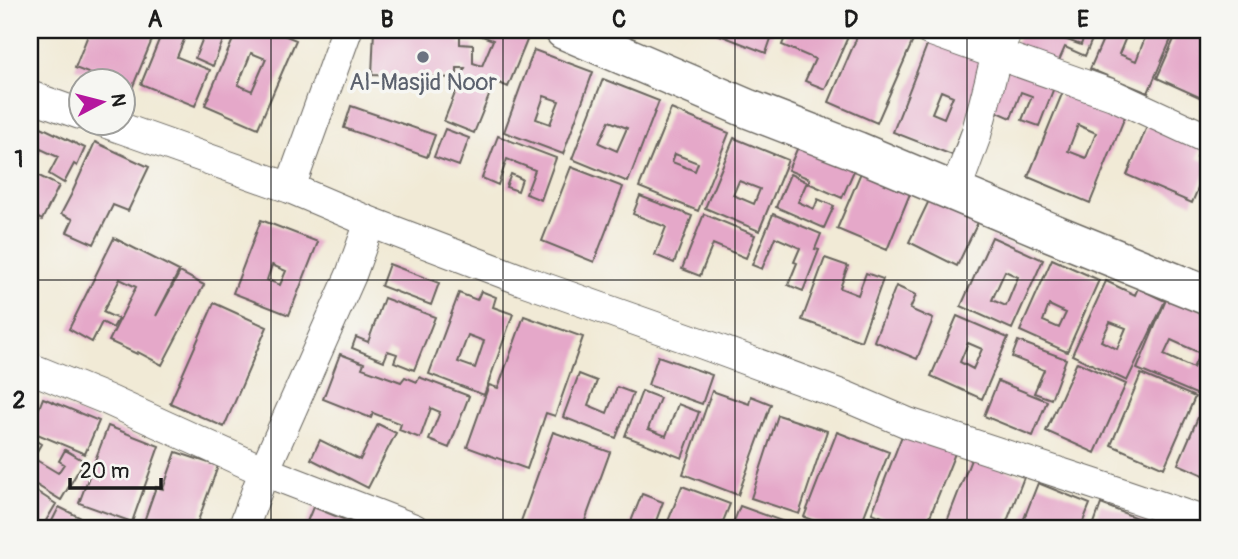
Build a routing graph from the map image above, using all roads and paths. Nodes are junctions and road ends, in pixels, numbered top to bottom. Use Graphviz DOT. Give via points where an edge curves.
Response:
graph roads {
  1 [pos="347,30"];
  2 [pos="564,30"];
  3 [pos="929,30"];
  4 [pos="1002,42"];
  5 [pos="30,96"];
  6 [pos="66,109"];
  7 [pos="136,133"];
  8 [pos="1208,139"];
  9 [pos="290,188"];
  10 [pos="955,192"];
  11 [pos="370,222"];
  12 [pos="1208,296"];
  13 [pos="30,368"];
  14 [pos="264,471"];
  15 [pos="1208,523"];
  16 [pos="243,529"];
  17 [pos="414,529"];
  1 -- 9 [label="street"];
  2 -- 10 [label="street"];
  3 -- 4 [label="street"];
  4 -- 8 [label="street"];
  4 -- 10 [label="street"];
  5 -- 6 [label="street"];
  7 -- 9 [label="street"];
  9 -- 11 [label="street"];
  10 -- 12 [label="street"];
  11 -- 14 [label="street"];
  11 -- 15 [label="street" via="908,423"];
  13 -- 14 [label="street"];
  14 -- 16 [label="street"];
  14 -- 17 [label="street"];
}
